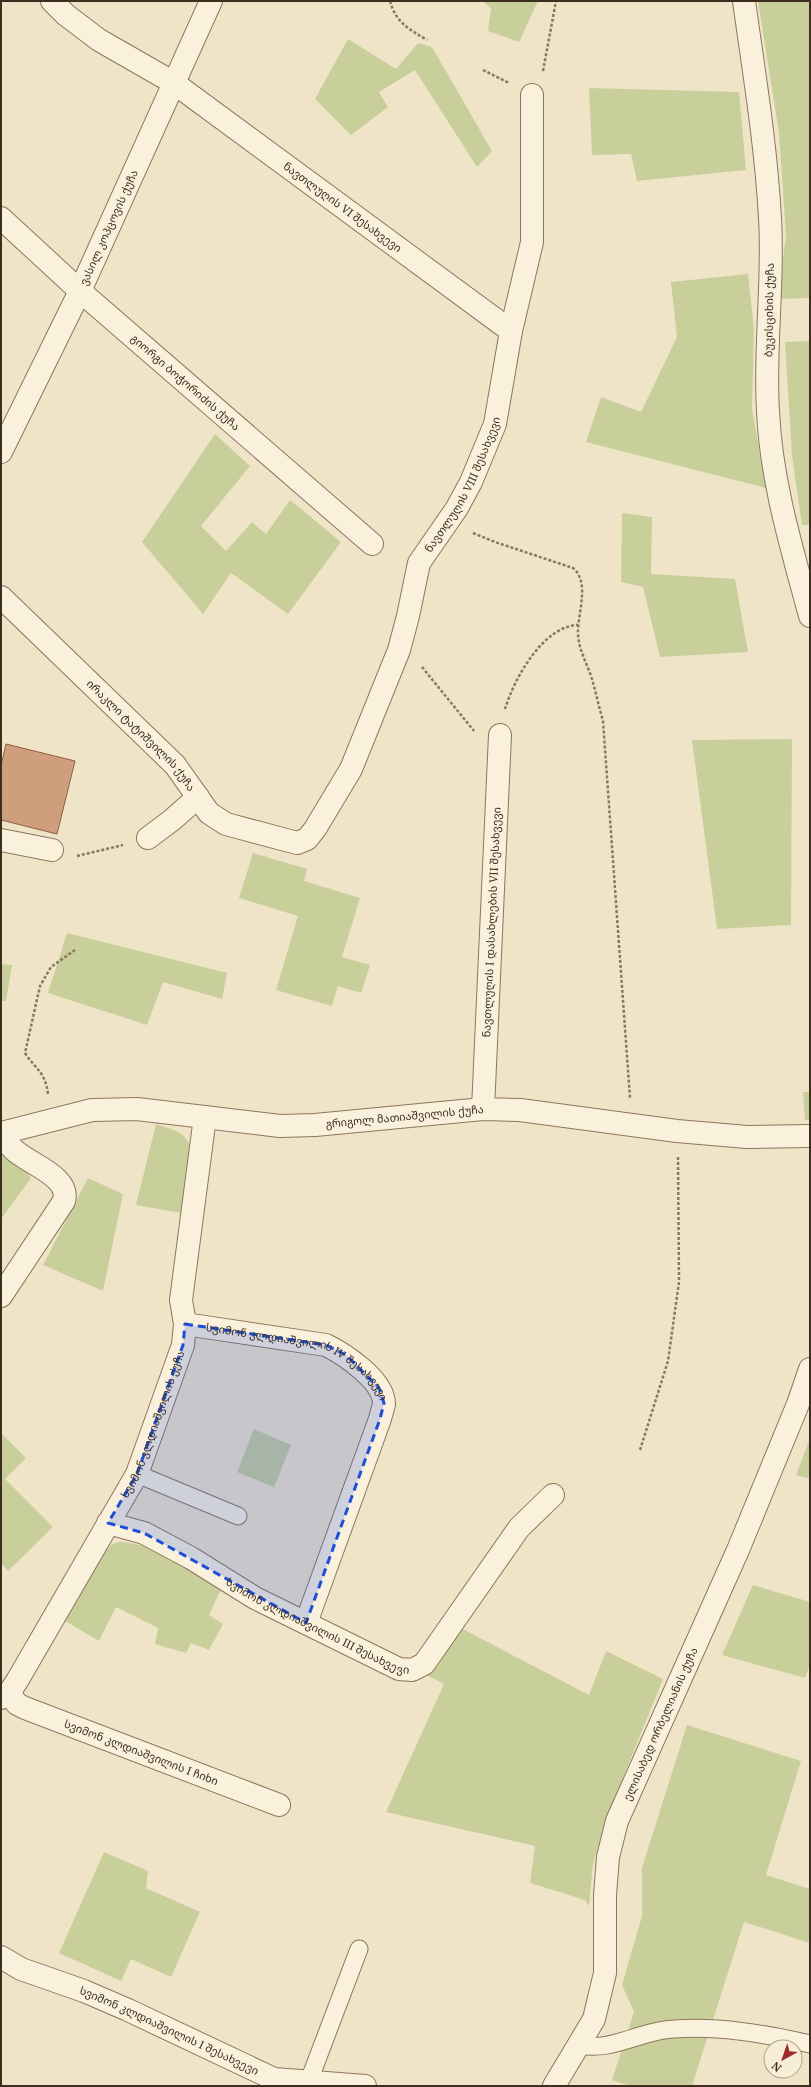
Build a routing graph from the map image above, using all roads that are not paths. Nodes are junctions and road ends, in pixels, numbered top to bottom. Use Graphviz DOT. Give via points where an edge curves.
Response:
graph roads {
  1 [pos="52,1"];
  2 [pos="211,1"];
  3 [pos="744,1"];
  4 [pos="174,83"];
  5 [pos="532,95"];
  6 [pos="1,218"];
  7 [pos="80,291"];
  8 [pos="511,332"];
  9 [pos="1,452"];
  10 [pos="372,544"];
  11 [pos="1,597"];
  12 [pos="810,616"];
  13 [pos="500,743"];
  14 [pos="198,797"];
  15 [pos="148,838"];
  16 [pos="1,840"];
  17 [pos="297,843"];
  18 [pos="52,850"];
  19 [pos="483,1109"];
  20 [pos="205,1117"];
  21 [pos="3,1133"];
  22 [pos="810,1136"];
  23 [pos="1,1296"];
  24 [pos="185,1324"];
  25 [pos="810,1368"];
  26 [pos="137,1474"];
  27 [pos="553,1495"];
  28 [pos="238,1516"];
  29 [pos="108,1523"];
  30 [pos="306,1624"];
  31 [pos="5,1696"];
  32 [pos="279,1805"];
  33 [pos="359,1949"];
  34 [pos="1,1957"];
  35 [pos="810,2044"];
  36 [pos="580,2045"];
  37 [pos="308,2084"];
  38 [pos="365,2086"];
  39 [pos="554,2086"];
  1 -- 4 [label="street, ნავთლუღის VI შესახვევი" via="98,40"];
  2 -- 4 [label="street, ვასილ კოპცოვის ქუჩა"];
  3 -- 12 [label="street, ბუკისციხის ქუჩა" via="770,219 768,411 774,464 788,532"];
  4 -- 7 [label="street, ვასილ კოპცოვის ქუჩა"];
  4 -- 8 [label="street, ნავთლუღის VI შესახვევი"];
  5 -- 8 [label="street, ნავთლუღის VIII შესახვევი" via="532,242"];
  6 -- 7 [label="street, გიორგი ბოჭორიძის ქუჩა"];
  7 -- 9 [label="street, ვასილ კოპცოვის ქუჩა"];
  7 -- 10 [label="street, გიორგი ბოჭორიძის ქუჩა"];
  8 -- 17 [label="street, ნავთლუღის VIII შესახვევი" via="495,424 472,482 419,563 401,641 351,769 315,829 307,839"];
  11 -- 14 [label="street, ირაკლი ტატიშვილის ქუჩა" via="175,764"];
  13 -- 19 [label="street, ნავთლუღის I დასახლების VII შესახვევი"];
  14 -- 15 [label="street"];
  14 -- 17 [label="street, ირაკლი ტატიშვილის ქუჩა" via="209,814 226,824"];
  16 -- 18 [label="street"];
  19 -- 20 [label="street, გრიგოლ მათიაშვილის ქუჩა" via="315,1125 280,1126"];
  19 -- 22 [label="street, გრიგოლ მათიაშვილის ქუჩა" via="520,1110 677,1131 747,1137"];
  20 -- 21 [label="street, გრიგოლ მათიაშვილის ქუჩა" via="137,1109 92,1110"];
  20 -- 24 [label="street, სვიმონ კლდიაშვილის ქუჩა" via="181,1300"];
  21 -- 23 [label="street" via="14,1150 55,1178 63,1186 66,1194 64,1201"];
  24 -- 26 [label="street, სვიმონ კლდიაშვილის ქუჩა" via="183,1345"];
  24 -- 30 [label="street, სვიმონ კლდიაშვილის IV შესახვევი" via="326,1345 346,1355 379,1388 384,1403 380,1419"];
  25 -- 36 [label="street, ელისაბედ ორბელიანის ქუჩა" via="798,1404 738,1550 617,1821 608,1857 605,1895 605,1973 594,2019"];
  26 -- 28 [label="lane"];
  26 -- 29 [label="street, სვიმონ კლდიაშვილის ქუჩა"];
  27 -- 30 [label="street, სვიმონ კლდიაშვილის III შესახვევი" via="519,1528 424,1664 412,1670 399,1669"];
  29 -- 30 [label="street, სვიმონ კლდიაშვილის III შესახვევი" via="144,1533 255,1598"];
  29 -- 31 [label="street, სვიმონ კლდიაშვილის ქუჩა"];
  31 -- 32 [label="street, სვიმონ კლდიაშვილის I ჩიხი" via="25,1708"];
  33 -- 37 [label="lane"];
  34 -- 37 [label="street, სვიმონ კლდიაშვილის I შესახვევი" via="21,1969 128,2010 274,2079"];
  35 -- 36 [label="lane" via="765,2033 674,2029 642,2034 603,2047"];
  36 -- 39 [label="street, ელისაბედ ორბელიანის ქუჩა"];
  37 -- 38 [label="street, სვიმონ კლდიაშვილის I შესახვევი" via="327,2082"];
}
